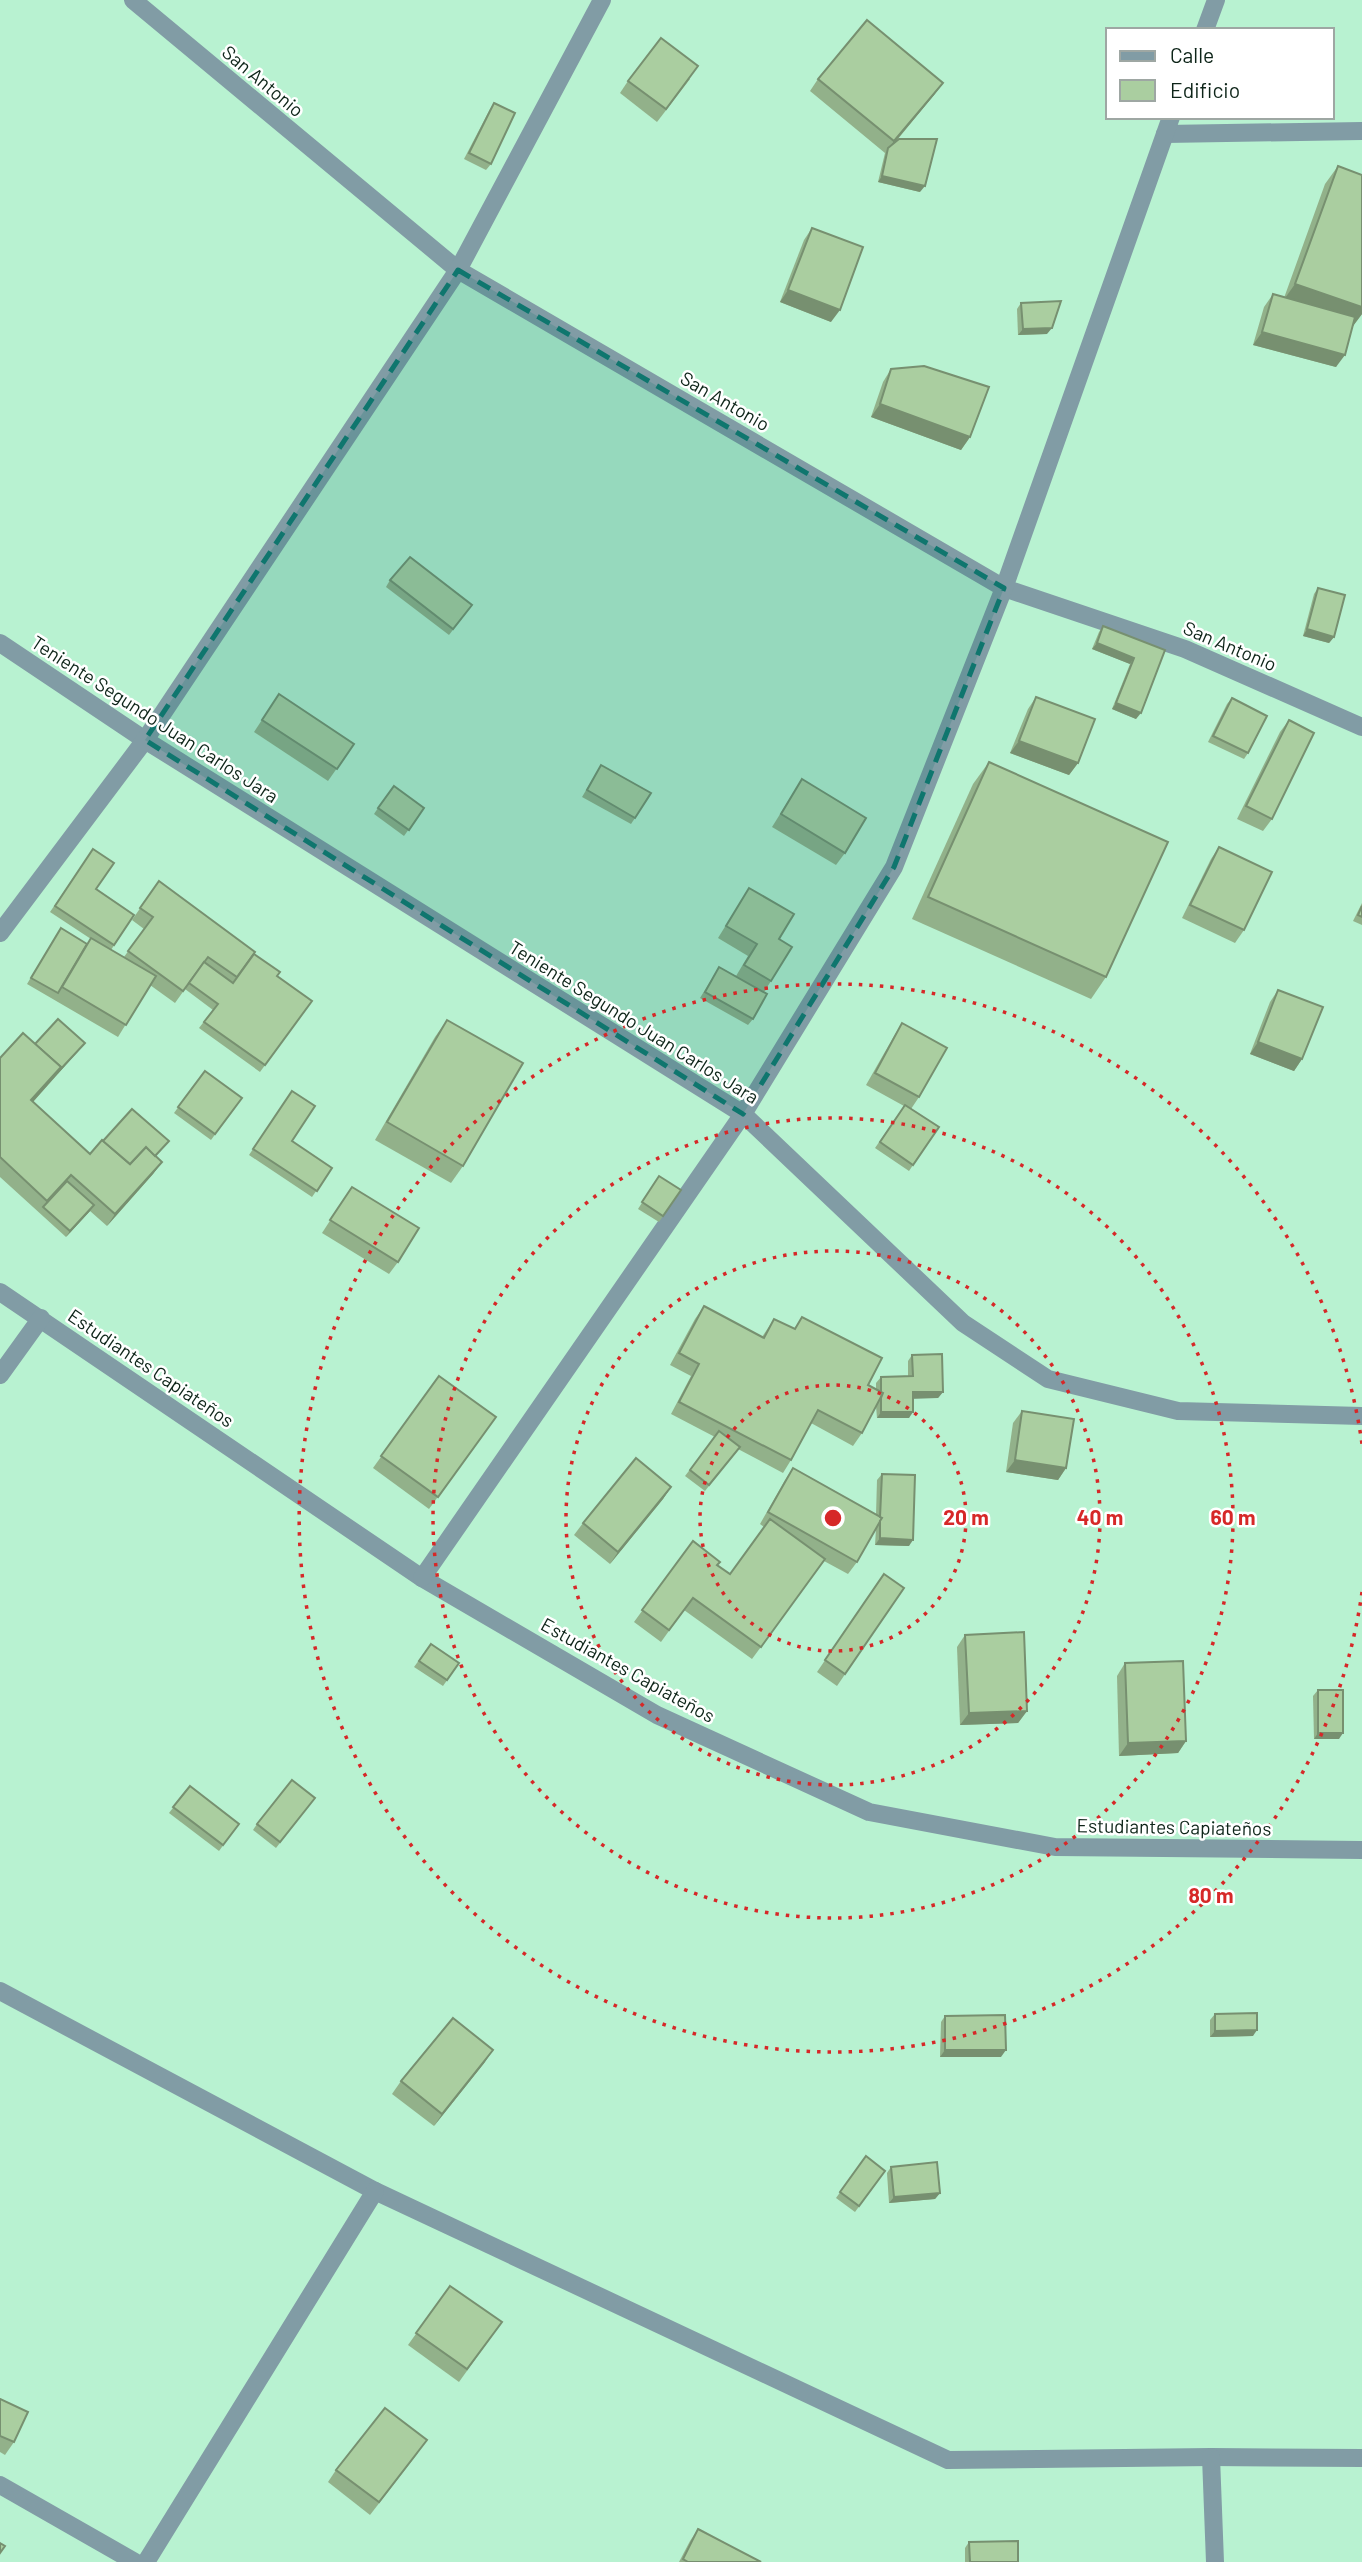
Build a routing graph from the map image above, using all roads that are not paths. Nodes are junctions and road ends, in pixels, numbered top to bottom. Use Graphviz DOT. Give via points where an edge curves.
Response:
graph roads {
  1 [pos="133,0"];
  2 [pos="602,0"];
  3 [pos="1216,0"];
  4 [pos="1206,28"];
  5 [pos="1168,125"];
  6 [pos="1362,131"];
  7 [pos="458,270"];
  8 [pos="1004,587"];
  9 [pos="0,643"];
  10 [pos="1362,727"];
  11 [pos="145,740"];
  12 [pos="0,933"];
  13 [pos="743,1114"];
  14 [pos="0,1292"];
  15 [pos="41,1318"];
  16 [pos="0,1376"];
  17 [pos="1362,1416"];
  18 [pos="422,1578"];
  19 [pos="1362,1850"];
  20 [pos="0,1991"];
  21 [pos="375,2192"];
  22 [pos="1211,2457"];
  23 [pos="1362,2458"];
  24 [pos="0,2485"];
  25 [pos="135,2562"];
  26 [pos="146,2562"];
  27 [pos="1215,2562"];
  1 -- 7 [label="street, San Antonio"];
  2 -- 7 [label="street"];
  3 -- 4 [label="street"];
  5 -- 6 [label="street"];
  5 -- 8 [label="street"];
  7 -- 8 [label="street, San Antonio"];
  7 -- 11 [label="street"];
  8 -- 10 [label="street, San Antonio" via="1185,649"];
  8 -- 13 [label="street" via="894,867"];
  9 -- 11 [label="street, Teniente Segundo Juan Carlos Jara"];
  11 -- 12 [label="street"];
  11 -- 13 [label="street, Teniente Segundo Juan Carlos Jara"];
  13 -- 17 [label="street, Teniente Segundo Juan Carlos Jara" via="963,1323 1048,1379 1178,1411"];
  13 -- 18 [label="street"];
  14 -- 15 [label="street, Estudiantes Capiateños"];
  15 -- 16 [label="street"];
  15 -- 18 [label="street, Estudiantes Capiateños"];
  18 -- 19 [label="street, Estudiantes Capiateños" via="657,1715 869,1812 1055,1847"];
  20 -- 21 [label="street"];
  21 -- 22 [label="street" via="948,2460"];
  21 -- 26 [label="street"];
  22 -- 23 [label="street"];
  22 -- 27 [label="street"];
  24 -- 25 [label="street"];
}
